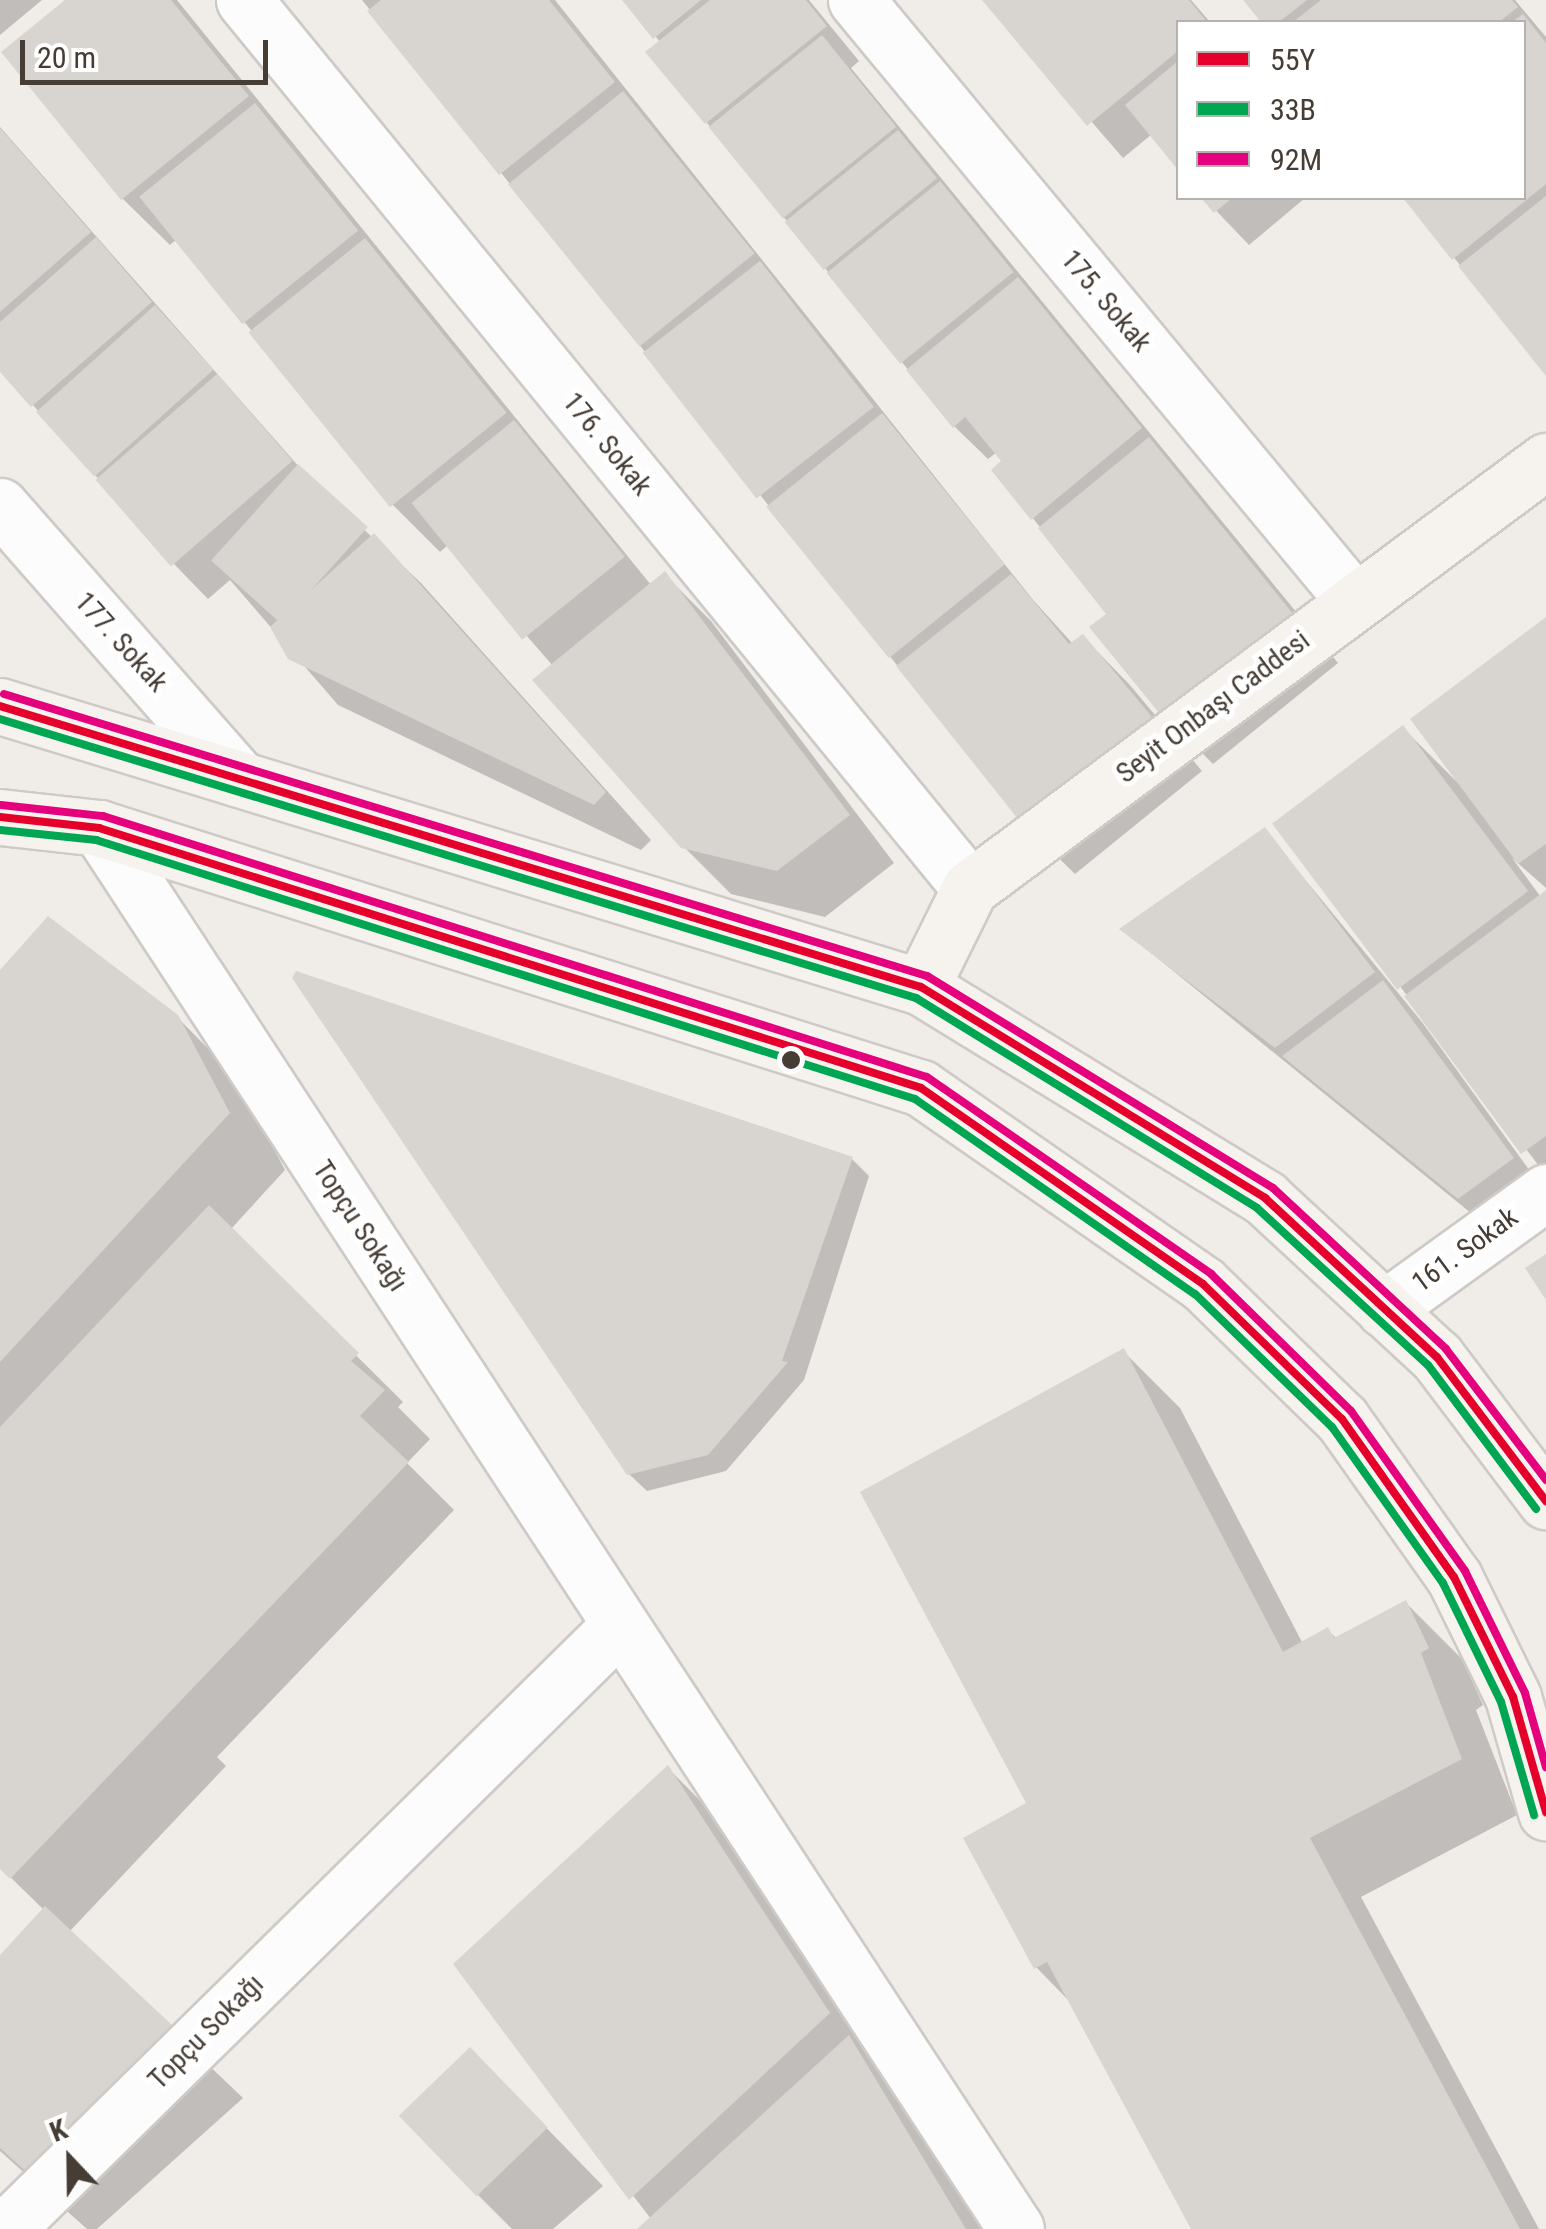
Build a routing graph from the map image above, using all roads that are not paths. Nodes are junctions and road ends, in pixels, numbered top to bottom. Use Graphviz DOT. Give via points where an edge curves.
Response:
graph roads {
  1 [pos="244,0"];
  2 [pos="856,0"];
  3 [pos="1546,461"];
  4 [pos="0,506"];
  5 [pos="1356,602"];
  6 [pos="0,706"];
  7 [pos="240,779"];
  8 [pos="0,817"];
  9 [pos="100,828"];
  10 [pos="970,888"];
  11 [pos="921,987"];
  12 [pos="1546,1192"];
  13 [pos="1384,1309"];
  14 [pos="1546,1501"];
  15 [pos="620,1624"];
  16 [pos="1546,1812"];
  17 [pos="6,2229"];
  18 [pos="1016,2229"];
  1 -- 10 [label="street, 176. Sokak"];
  2 -- 5 [label="street, 175. Sokak"];
  3 -- 5 [label="main road, Seyit Onbaşı Caddesi"];
  4 -- 7 [label="street, 177. Sokak"];
  5 -- 10 [label="main road, Seyit Onbaşı Caddesi"];
  6 -- 7 [label="main road"];
  7 -- 11 [label="main road"];
  8 -- 9 [label="main road"];
  9 -- 15 [label="street, Topçu Sokağı"];
  9 -- 16 [label="main road" via="920,1088 1204,1284 1342,1419 1454,1578 1514,1697"];
  10 -- 11 [label="main road, Seyit Onbaşı Caddesi"];
  11 -- 13 [label="main road" via="1265,1198"];
  12 -- 13 [label="street, 161. Sokak"];
  13 -- 14 [label="main road" via="1436,1357"];
  15 -- 17 [label="street, Topçu Sokağı"];
  15 -- 18 [label="street, Topçu Sokağı"];
}
